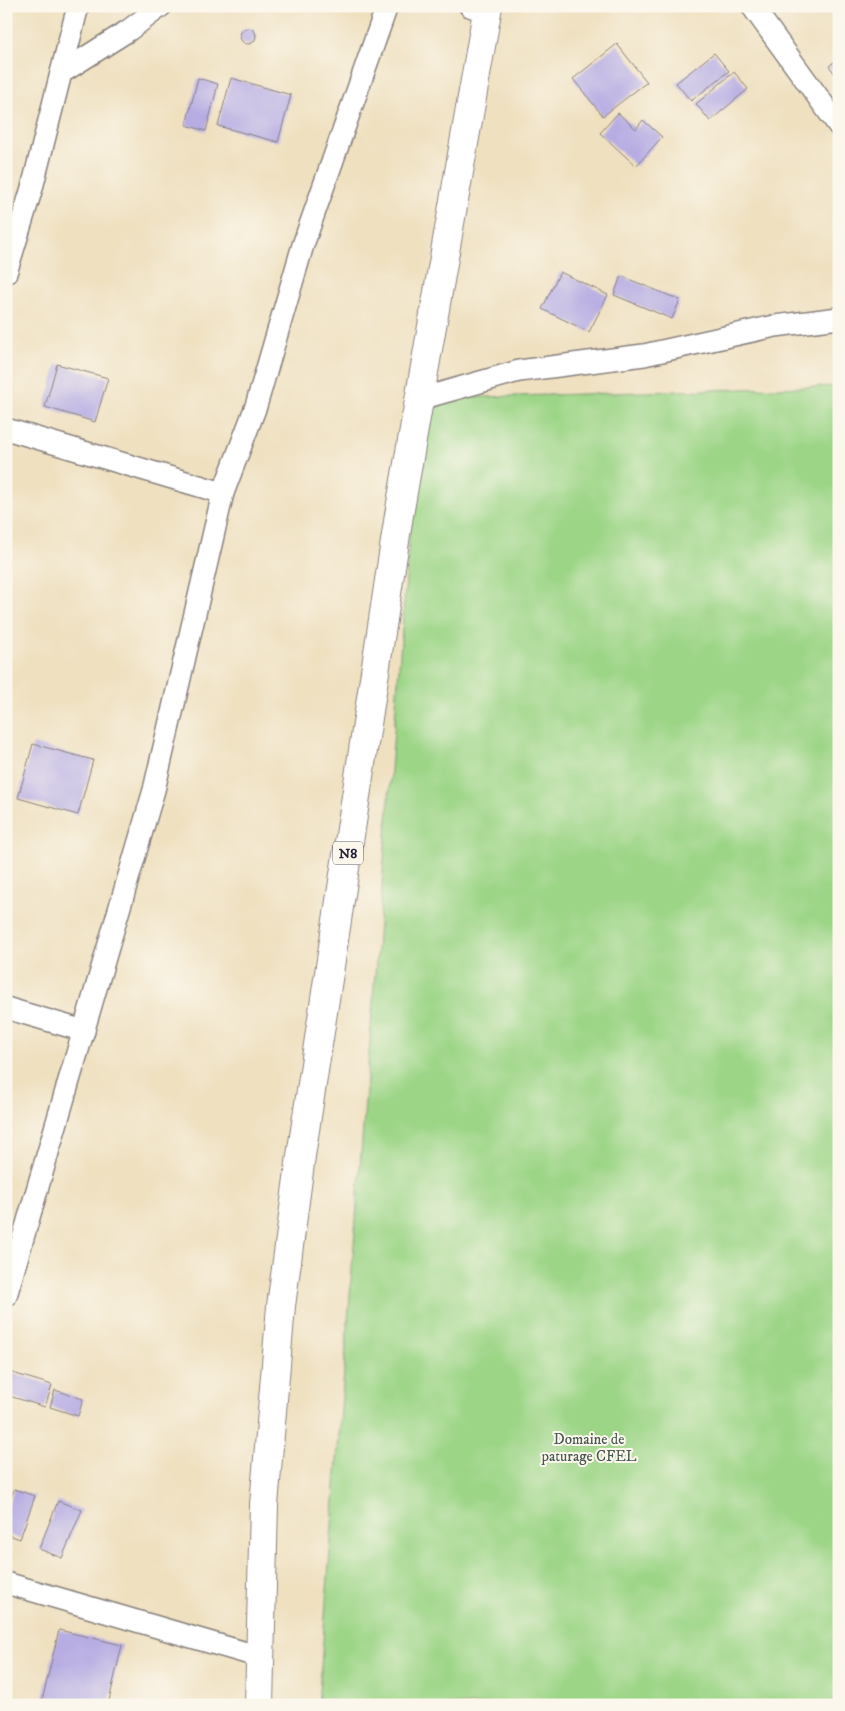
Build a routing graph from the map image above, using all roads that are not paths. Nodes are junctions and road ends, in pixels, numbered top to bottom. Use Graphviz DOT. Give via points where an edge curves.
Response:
graph roads {
  1 [pos="78,6"];
  2 [pos="161,6"];
  3 [pos="387,6"];
  4 [pos="752,6"];
  5 [pos="481,8"];
  6 [pos="60,73"];
  7 [pos="839,126"];
  8 [pos="6,273"];
  9 [pos="839,318"];
  10 [pos="420,399"];
  11 [pos="6,429"];
  12 [pos="222,494"];
  13 [pos="6,1008"];
  14 [pos="84,1031"];
  15 [pos="6,1296"];
  16 [pos="6,1583"];
  17 [pos="260,1657"];
  18 [pos="259,1705"];
  1 -- 6 [label="street"];
  2 -- 6 [label="street"];
  3 -- 12 [label="street" via="303,245 256,406"];
  4 -- 7 [label="street"];
  5 -- 10 [label="main road, N8"];
  6 -- 8 [label="street" via="32,188"];
  9 -- 10 [label="street" via="775,326 644,355 519,371"];
  10 -- 17 [label="main road, N8" via="399,515 281,1306 264,1505"];
  11 -- 12 [label="street"];
  12 -- 14 [label="street" via="154,790"];
  13 -- 14 [label="street"];
  14 -- 15 [label="street"];
  16 -- 17 [label="street"];
  17 -- 18 [label="main road, N8"];
}
